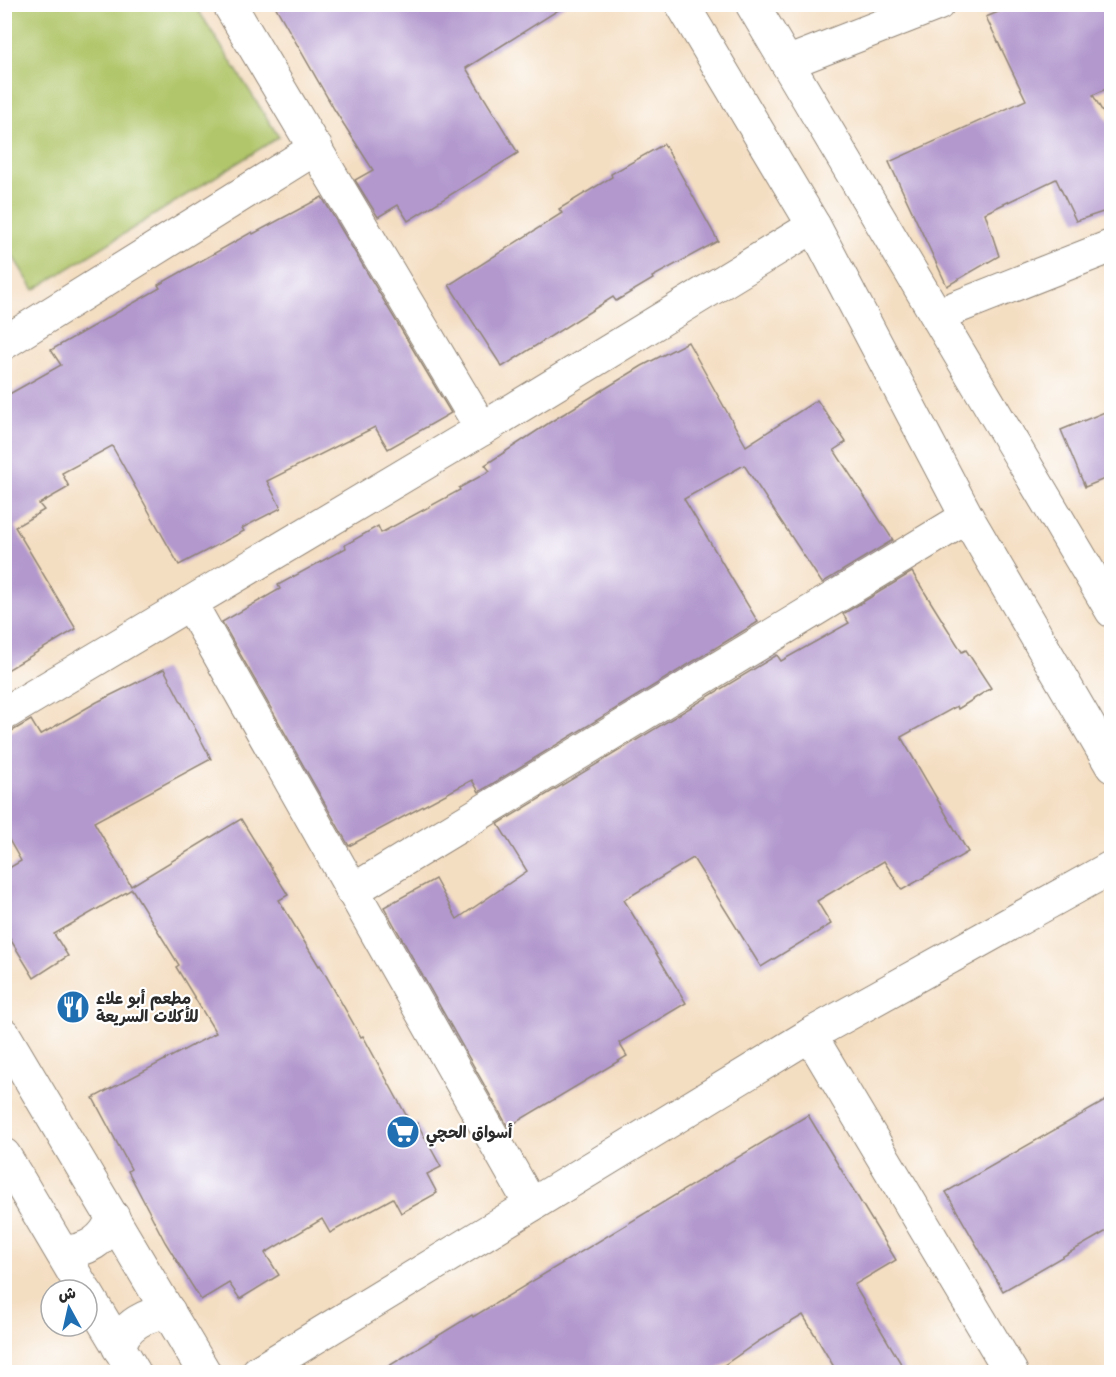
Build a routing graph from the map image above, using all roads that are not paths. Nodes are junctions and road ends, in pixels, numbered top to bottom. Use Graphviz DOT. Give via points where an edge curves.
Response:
graph roads {
  1 [pos="229,4"];
  2 [pos="682,4"];
  3 [pos="752,4"];
  4 [pos="938,4"];
  5 [pos="786,63"];
  6 [pos="316,147"];
  7 [pos="814,226"];
  8 [pos="1112,246"];
  9 [pos="937,315"];
  10 [pos="5,340"];
  11 [pos="482,429"];
  12 [pos="967,517"];
  13 [pos="1099,565"];
  14 [pos="190,603"];
  15 [pos="1112,611"];
  16 [pos="4,714"];
  17 [pos="1112,766"];
  18 [pos="1112,867"];
  19 [pos="352,891"];
  20 [pos="4,1035"];
  21 [pos="810,1035"];
  22 [pos="4,1155"];
  23 [pos="531,1205"];
  24 [pos="113,1217"];
  25 [pos="62,1252"];
  26 [pos="77,1278"];
  27 [pos="169,1312"];
  28 [pos="99,1314"];
  29 [pos="127,1360"];
  30 [pos="204,1372"];
  31 [pos="258,1372"];
  32 [pos="1011,1372"];
  1 -- 6 [label="street"];
  2 -- 7 [label="street"];
  3 -- 5 [label="street"];
  4 -- 5 [label="street"];
  5 -- 9 [label="street"];
  6 -- 10 [label="street"];
  6 -- 11 [label="street"];
  7 -- 11 [label="street"];
  7 -- 12 [label="street"];
  8 -- 9 [label="street"];
  9 -- 13 [label="street"];
  11 -- 14 [label="street"];
  12 -- 17 [label="street"];
  12 -- 19 [label="street"];
  13 -- 15 [label="street"];
  14 -- 16 [label="street"];
  14 -- 19 [label="street"];
  18 -- 21 [label="street"];
  19 -- 23 [label="street"];
  20 -- 24 [label="street"];
  21 -- 23 [label="street"];
  21 -- 32 [label="street"];
  22 -- 25 [label="street"];
  23 -- 31 [label="street"];
  24 -- 25 [label="street" via="94,1244"];
  24 -- 27 [label="street"];
  25 -- 26 [label="street"];
  27 -- 29 [label="street" via="136,1322 128,1330"];
  27 -- 30 [label="street"];
  28 -- 29 [label="street"];
}
